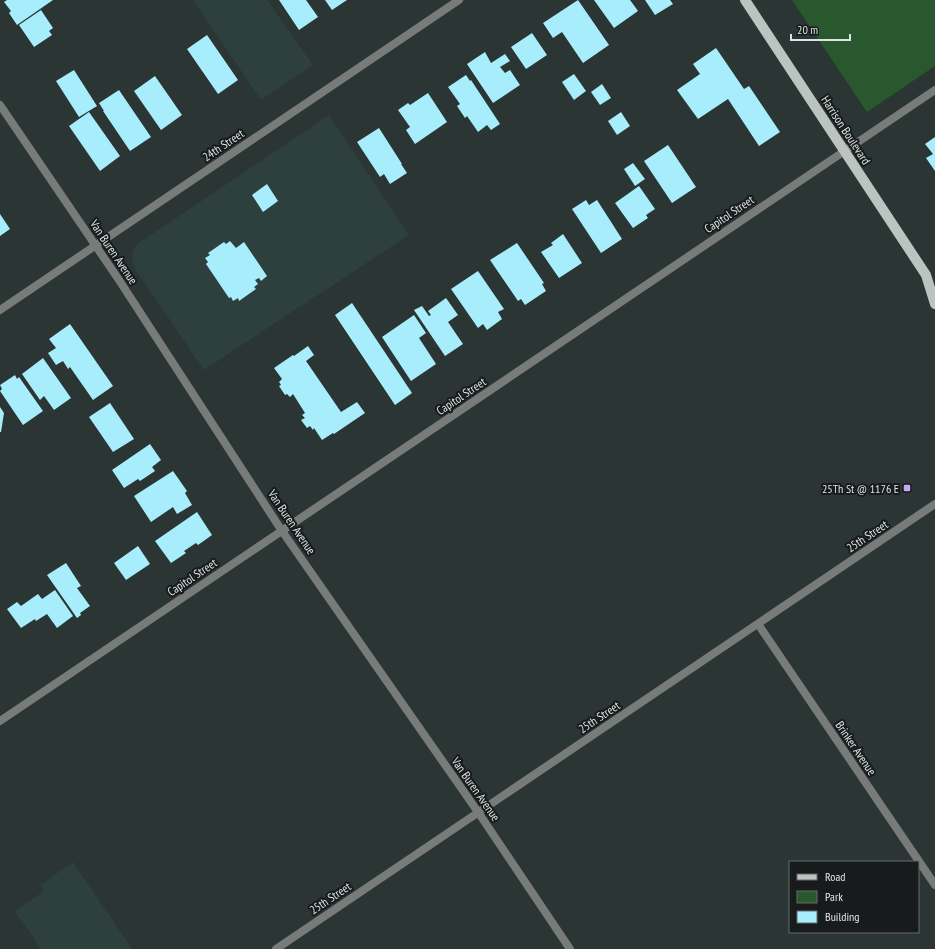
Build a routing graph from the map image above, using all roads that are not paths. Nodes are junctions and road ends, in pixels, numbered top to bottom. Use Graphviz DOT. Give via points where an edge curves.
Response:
graph roads {
  1 [pos="459,0"];
  2 [pos="744,0"];
  3 [pos="935,90"];
  4 [pos="0,105"];
  5 [pos="844,151"];
  6 [pos="96,246"];
  7 [pos="926,275"];
  8 [pos="935,282"];
  9 [pos="935,288"];
  10 [pos="935,304"];
  11 [pos="0,310"];
  12 [pos="935,504"];
  13 [pos="282,531"];
  14 [pos="758,624"];
  15 [pos="0,721"];
  16 [pos="478,812"];
  17 [pos="919,861"];
  18 [pos="919,861"];
  19 [pos="935,885"];
  20 [pos="276,949"];
  21 [pos="570,949"];
  1 -- 6 [label="street, 24th Street"];
  2 -- 5 [label="main road, Harrison Boulevard"];
  3 -- 5 [label="street, Capitol Street"];
  4 -- 6 [label="street, Van Buren Avenue"];
  5 -- 7 [label="main road, Harrison Boulevard"];
  5 -- 13 [label="street, Capitol Street"];
  6 -- 11 [label="street, 24th Street"];
  6 -- 13 [label="street, Van Buren Avenue"];
  7 -- 8 [label="main road, Harrison Boulevard"];
  7 -- 9 [label="main road"];
  7 -- 10 [label="main road, Harrison Boulevard"];
  12 -- 14 [label="street, 25th Street"];
  13 -- 15 [label="street, Capitol Street"];
  13 -- 16 [label="street, Van Buren Avenue"];
  14 -- 16 [label="street, 25th Street"];
  14 -- 17 [label="street, Brinker Avenue"];
  16 -- 20 [label="street, 25th Street"];
  16 -- 21 [label="street, Van Buren Avenue"];
  18 -- 19 [label="street, Brinker Avenue"];
}
